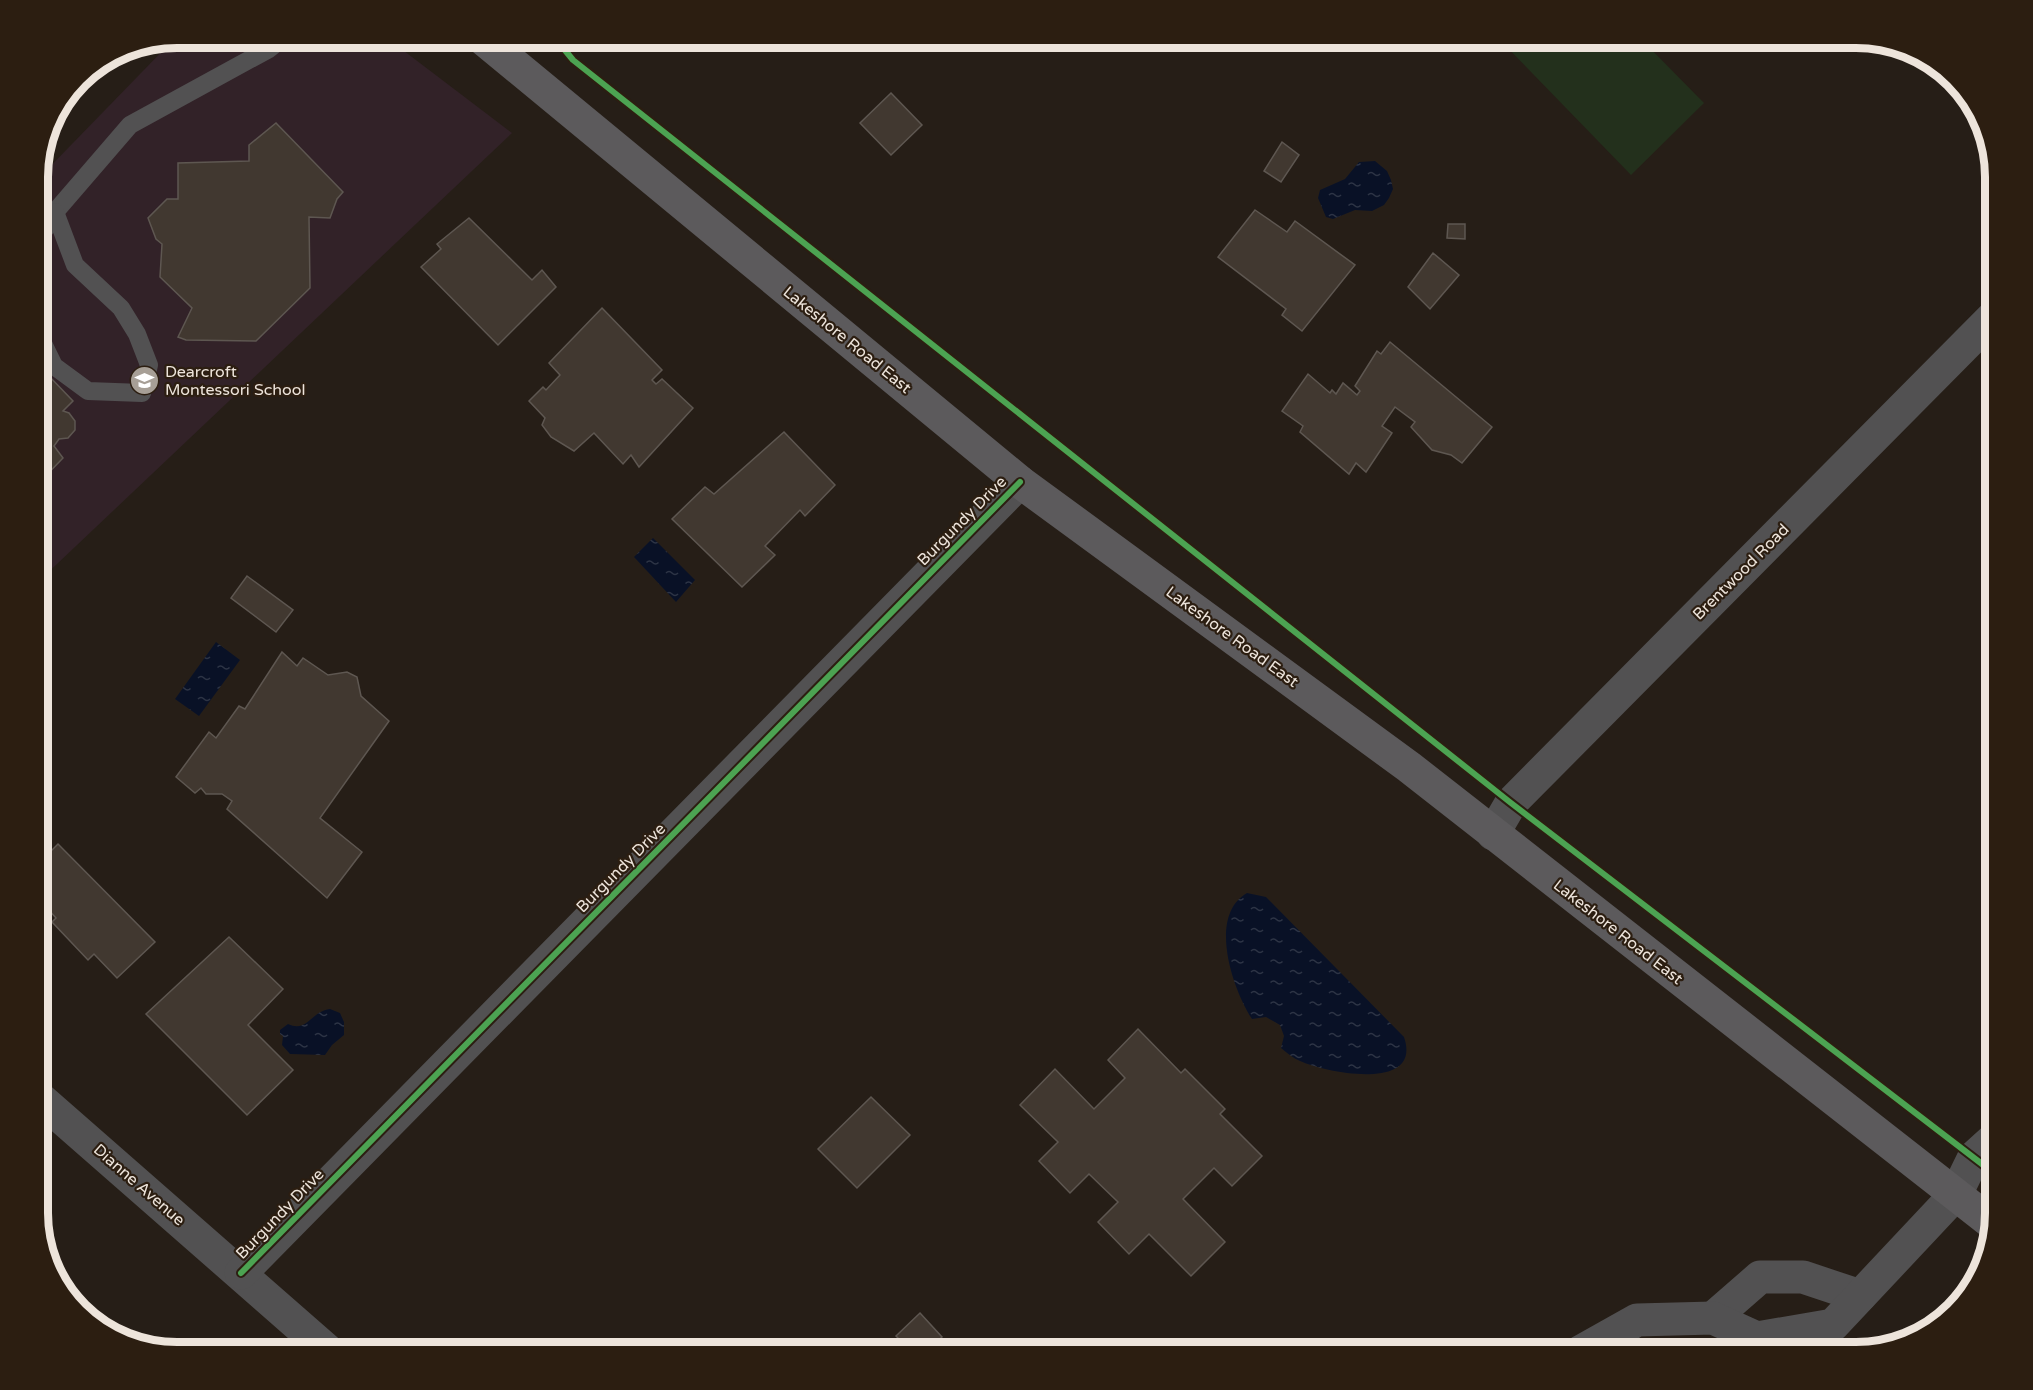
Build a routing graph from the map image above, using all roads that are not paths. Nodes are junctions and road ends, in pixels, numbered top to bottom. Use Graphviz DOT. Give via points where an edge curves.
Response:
graph roads {
  1 [pos="270,48"];
  2 [pos="494,48"];
  3 [pos="55,212"];
  4 [pos="48,224"];
  5 [pos="1985,325"];
  6 [pos="48,354"];
  7 [pos="1020,482"];
  8 [pos="1493,834"];
  9 [pos="48,1106"];
  10 [pos="1985,1147"];
  11 [pos="1956,1194"];
  12 [pos="1985,1217"];
  13 [pos="241,1273"];
  14 [pos="1860,1296"];
  15 [pos="1713,1318"];
  16 [pos="317,1342"];
  17 [pos="1599,1342"];
  1 -- 3 [label="lane" via="130,125"];
  2 -- 7 [label="main road, Lakeshore Road East"];
  3 -- 4 [label="lane"];
  3 -- 6 [label="lane" via="75,266 121,309 137,334 149,365 142,393 88,391 54,366"];
  5 -- 8 [label="street, Brentwood Road" via="1511,803"];
  7 -- 8 [label="main road, Lakeshore Road East" via="1409,767"];
  7 -- 13 [label="street, Burgundy Drive"];
  8 -- 11 [label="main road, Lakeshore Road East"];
  9 -- 13 [label="street, Dianne Avenue"];
  10 -- 11 [label="street" via="1974,1157"];
  11 -- 12 [label="main road, Lakeshore Road East"];
  11 -- 14 [label="street"];
  13 -- 16 [label="street, Dianne Avenue"];
  14 -- 15 [label="street" via="1833,1325 1757,1338"];
  14 -- 15 [label="street" via="1803,1277 1760,1277"];
  15 -- 17 [label="street" via="1637,1320"];
}
